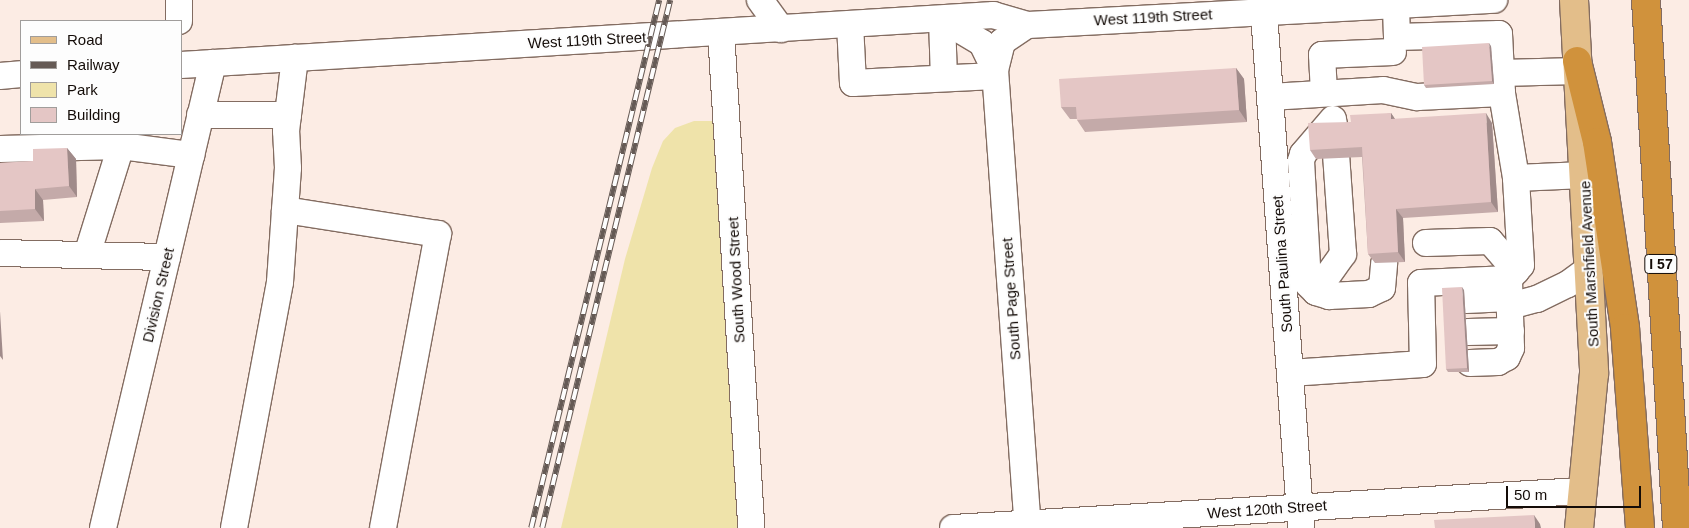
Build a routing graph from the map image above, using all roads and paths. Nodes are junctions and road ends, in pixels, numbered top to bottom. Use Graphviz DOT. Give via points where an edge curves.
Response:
graph roads {
  1 [pos="179,0"];
  2 [pos="760,0"];
  3 [pos="1016,0"];
  4 [pos="1494,0"];
  5 [pos="1574,0"];
  6 [pos="1646,0"];
  7 [pos="1396,5"];
  8 [pos="1264,6"];
  9 [pos="993,15"];
  10 [pos="942,19"];
  11 [pos="179,20"];
  12 [pos="850,24"];
  13 [pos="1027,24"];
  14 [pos="781,29"];
  15 [pos="721,32"];
  16 [pos="1395,45"];
  17 [pos="295,58"];
  18 [pos="213,63"];
  19 [pos="182,65"];
  20 [pos="1578,66"];
  21 [pos="995,73"];
  22 [pos="20,74"];
  23 [pos="0,76"];
  24 [pos="944,78"];
  25 [pos="1490,86"];
  26 [pos="1328,93"];
  27 [pos="1270,97"];
  28 [pos="1377,98"];
  29 [pos="200,115"];
  30 [pos="288,115"];
  31 [pos="1333,119"];
  32 [pos="121,146"];
  33 [pos="0,149"];
  34 [pos="191,155"];
  35 [pos="1584,175"];
  36 [pos="1516,178"];
  37 [pos="285,210"];
  38 [pos="1426,244"];
  39 [pos="0,253"];
  40 [pos="87,255"];
  41 [pos="167,257"];
  42 [pos="1384,263"];
  43 [pos="1590,268"];
  44 [pos="1316,292"];
  45 [pos="1511,307"];
  46 [pos="1446,333"];
  47 [pos="1290,373"];
  48 [pos="1581,491"];
  49 [pos="1301,517"];
  50 [pos="1164,522"];
  51 [pos="1028,526"];
  52 [pos="103,528"];
  53 [pos="234,528"];
  54 [pos="383,528"];
  55 [pos="751,528"];
  56 [pos="953,528"];
  57 [pos="1579,528"];
  58 [pos="1640,528"];
  59 [pos="1677,528"];
  1 -- 11 [label="street"];
  2 -- 14 [label="street"];
  3 -- 9 [label="street, West 119th Street"];
  4 -- 7 [label="street, West 119th Street"];
  5 -- 20 [label="main road, South Marshfield Avenue"];
  6 -- 59 [label="highway, I 57"];
  7 -- 8 [label="street, West 119th Street"];
  7 -- 16 [label="street"];
  8 -- 13 [label="street, West 119th Street"];
  8 -- 27 [label="street, South Paulina Street"];
  9 -- 10 [label="street, West 119th Street"];
  9 -- 13 [label="street, West 119th Street"];
  10 -- 12 [label="street, West 119th Street"];
  10 -- 21 [label="street, South Page Street" via="982,43"];
  10 -- 24 [label="street"];
  12 -- 14 [label="street, West 119th Street"];
  12 -- 24 [label="street" via="853,83"];
  13 -- 21 [label="street, South Page Street" via="1002,42"];
  14 -- 15 [label="street, West 119th Street"];
  15 -- 17 [label="street, West 119th Street"];
  15 -- 55 [label="street, South Wood Street"];
  16 -- 25 [label="street" via="1476,41 1499,34"];
  16 -- 26 [label="street" via="1322,55"];
  16 -- 28 [label="street"];
  17 -- 18 [label="street, West 119th Street"];
  17 -- 30 [label="street"];
  18 -- 19 [label="street, West 119th Street"];
  18 -- 29 [label="street, Division Street"];
  20 -- 25 [label="street"];
  20 -- 35 [label="main road, South Marshfield Avenue"];
  20 -- 58 [label="highway" via="1597,142 1625,328"];
  21 -- 24 [label="street"];
  21 -- 51 [label="street, South Page Street"];
  22 -- 23 [label="street"];
  25 -- 28 [label="street"];
  25 -- 36 [label="street"];
  26 -- 27 [label="street"];
  26 -- 28 [label="street"];
  26 -- 31 [label="street"];
  27 -- 47 [label="street, South Paulina Street"];
  29 -- 30 [label="street"];
  29 -- 34 [label="street, Division Street"];
  30 -- 37 [label="street"];
  31 -- 44 [label="street" via="1343,254"];
  31 -- 44 [label="street" via="1303,154 1301,161 1308,284"];
  32 -- 33 [label="street"];
  32 -- 34 [label="street"];
  32 -- 40 [label="street"];
  34 -- 41 [label="street, Division Street"];
  35 -- 36 [label="street"];
  35 -- 43 [label="main road, South Marshfield Avenue"];
  36 -- 45 [label="street" via="1521,265"];
  37 -- 53 [label="street" via="280,282"];
  37 -- 54 [label="street" via="438,234"];
  38 -- 45 [label="street" via="1490,241"];
  39 -- 40 [label="street"];
  40 -- 41 [label="street"];
  41 -- 52 [label="street, Division Street"];
  42 -- 44 [label="street" via="1382,288 1369,294 1329,296"];
  43 -- 45 [label="street" via="1568,284"];
  43 -- 48 [label="main road, South Marshfield Avenue" via="1594,373"];
  45 -- 46 [label="street"];
  45 -- 46 [label="street" via="1507,357 1498,362"];
  45 -- 46 [label="street" via="1421,283"];
  46 -- 47 [label="street"];
  47 -- 49 [label="street, South Paulina Street"];
  48 -- 49 [label="street, West 120th Street"];
  48 -- 57 [label="main road, South Marshfield Avenue"];
  49 -- 50 [label="street, West 120th Street"];
  50 -- 51 [label="street, West 120th Street"];
  51 -- 56 [label="street, West 120th Street"];
}
